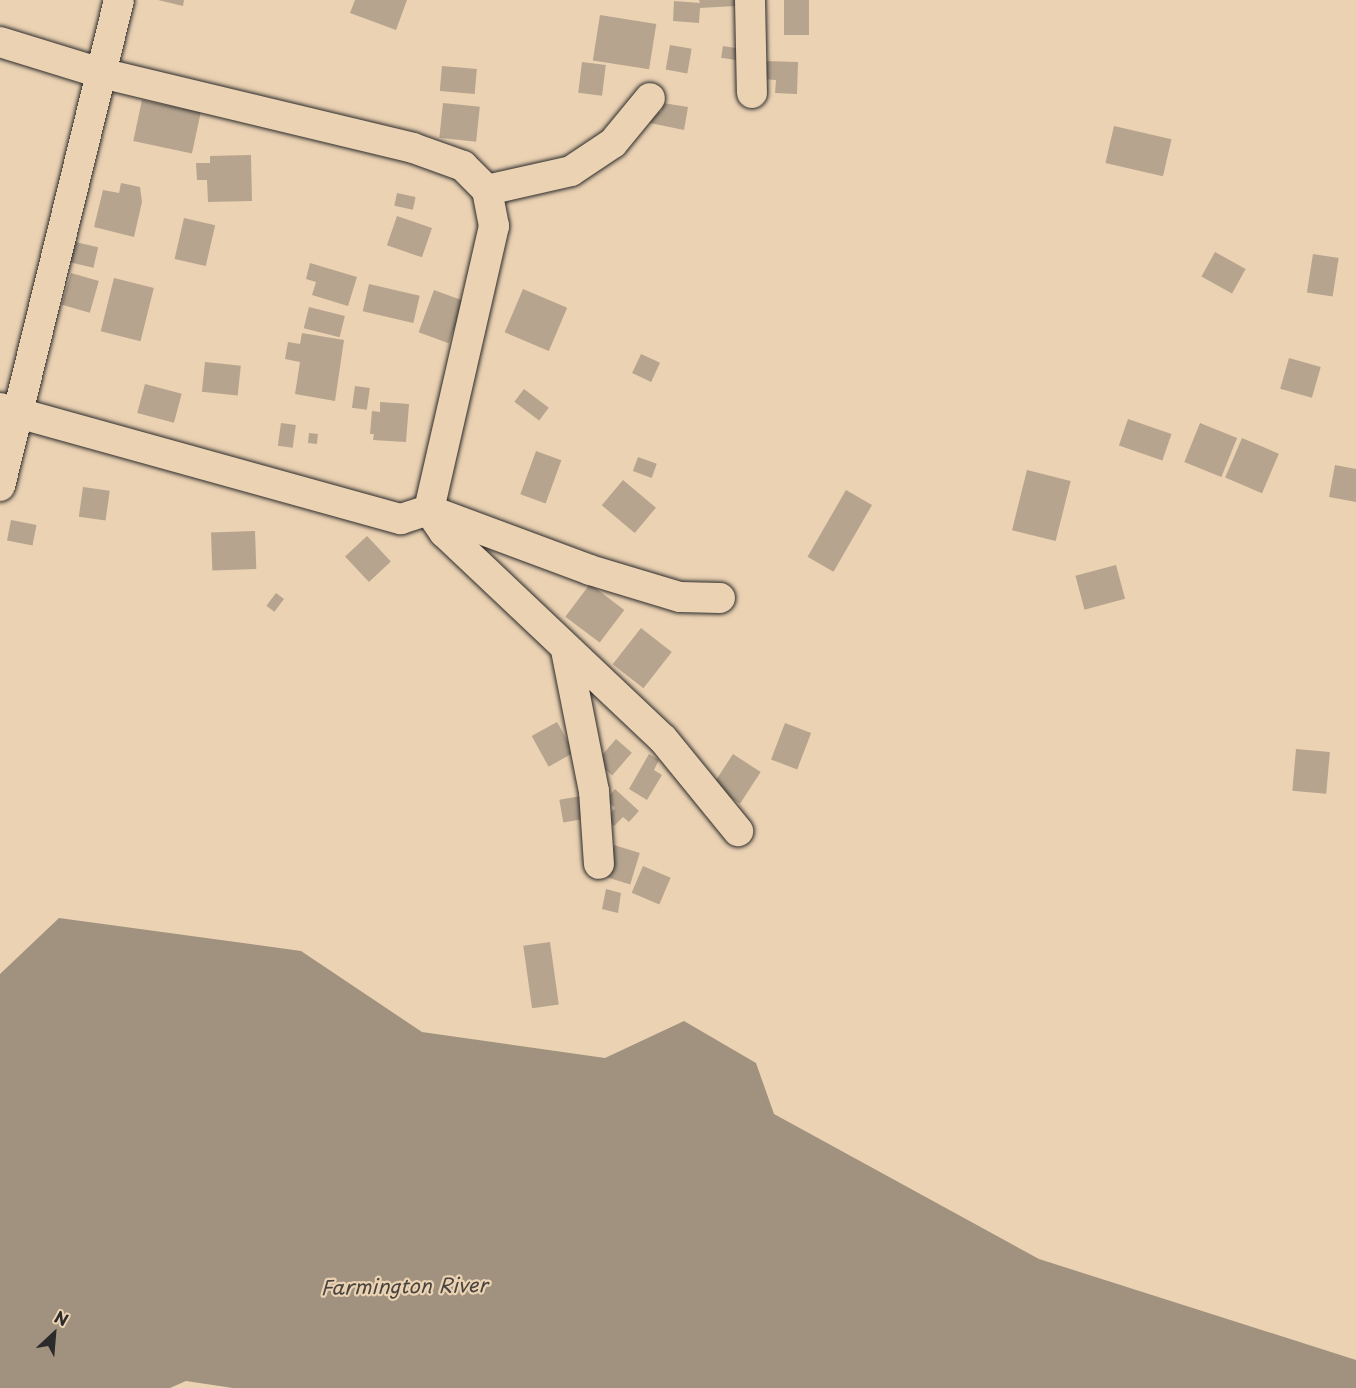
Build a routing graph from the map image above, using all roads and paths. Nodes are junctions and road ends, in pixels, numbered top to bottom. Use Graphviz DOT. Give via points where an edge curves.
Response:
graph roads {
  1 [pos="119,0"];
  2 [pos="750,0"];
  3 [pos="0,42"];
  4 [pos="101,73"];
  5 [pos="752,93"];
  6 [pos="650,98"];
  7 [pos="487,190"];
  8 [pos="9,411"];
  9 [pos="0,486"];
  10 [pos="429,510"];
  11 [pos="720,598"];
  12 [pos="566,650"];
  13 [pos="738,831"];
  14 [pos="599,864"];
  1 -- 4 [label="street"];
  2 -- 5 [label="street"];
  3 -- 4 [label="street"];
  4 -- 7 [label="street" via="414,148 463,166"];
  4 -- 8 [label="street"];
  6 -- 7 [label="street" via="613,143 571,171"];
  7 -- 10 [label="street" via="494,226"];
  8 -- 9 [label="street"];
  8 -- 10 [label="street" via="401,519"];
  10 -- 11 [label="street" via="590,570 680,597"];
  10 -- 12 [label="street" via="444,532"];
  12 -- 13 [label="street" via="663,739"];
  12 -- 14 [label="street" via="594,791"];
}
